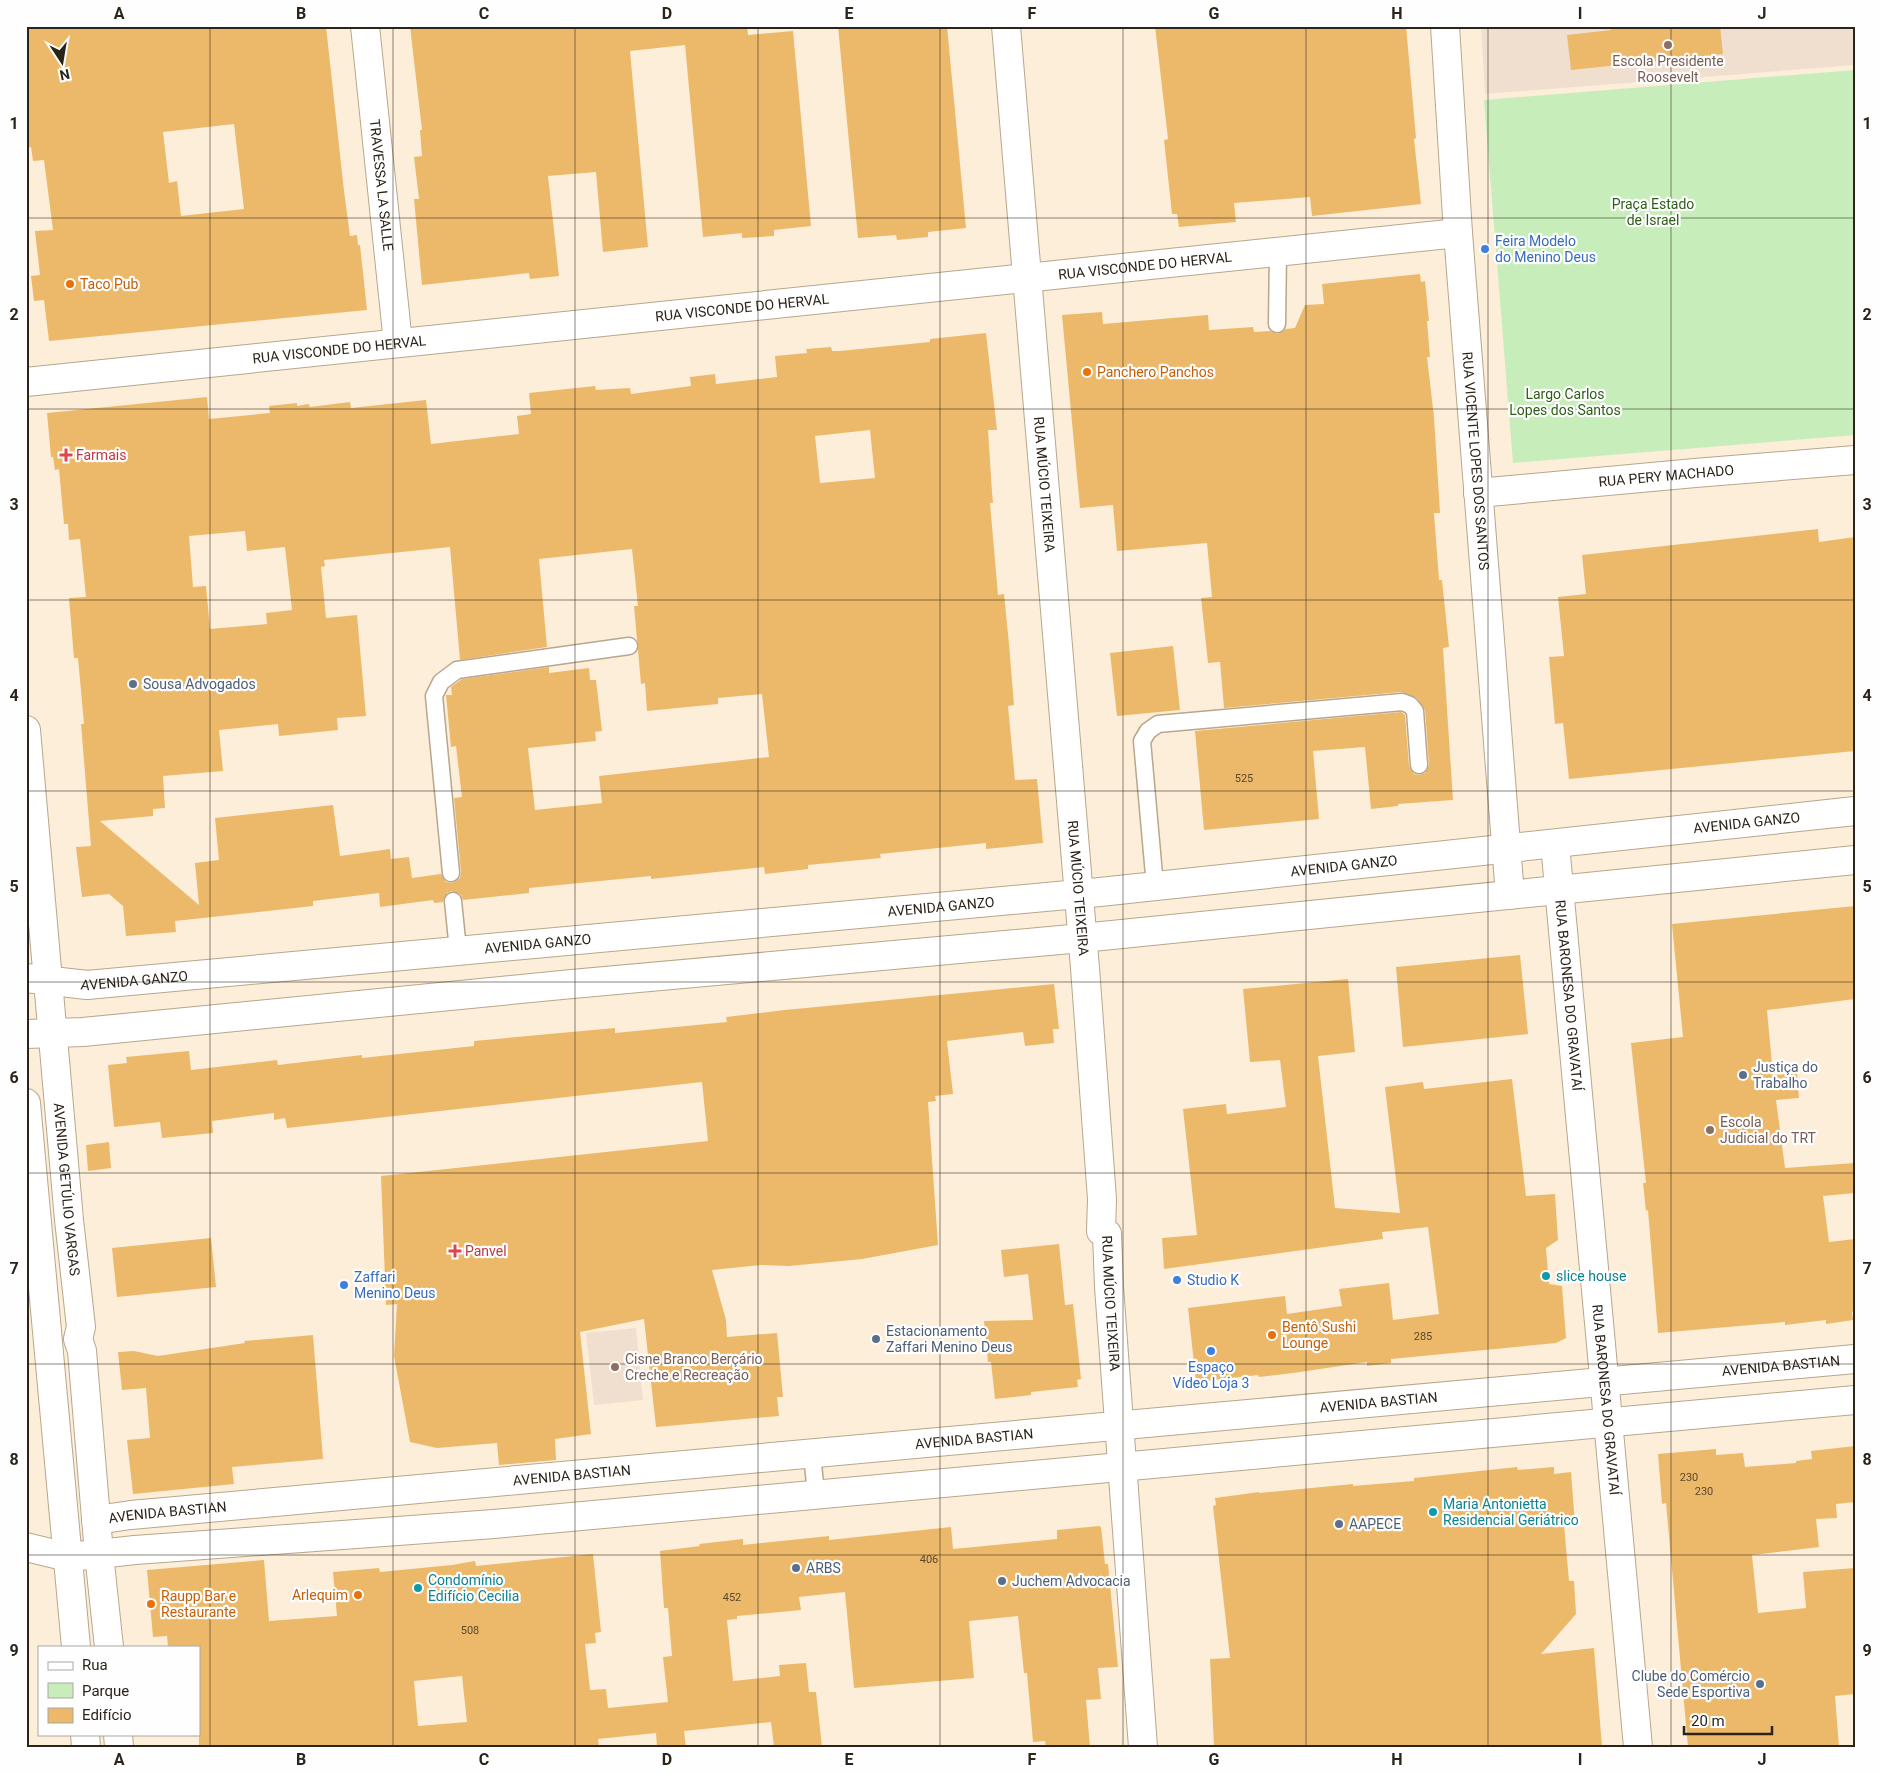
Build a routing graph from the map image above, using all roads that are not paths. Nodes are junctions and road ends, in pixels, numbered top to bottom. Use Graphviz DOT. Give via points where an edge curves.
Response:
graph roads {
  1 [pos="365,26"];
  2 [pos="1006,26"];
  3 [pos="1445,26"];
  4 [pos="1458,233"];
  5 [pos="1278,251"];
  6 [pos="1027,277"];
  7 [pos="1276,324"];
  8 [pos="398,343"];
  9 [pos="26,382"];
  10 [pos="1855,460"];
  11 [pos="1478,493"];
  12 [pos="628,646"];
  13 [pos="26,730"];
  14 [pos="1419,764"];
  15 [pos="1855,812"];
  16 [pos="1554,844"];
  17 [pos="1506,848"];
  18 [pos="1855,860"];
  19 [pos="451,873"];
  20 [pos="1155,886"];
  21 [pos="1559,890"];
  22 [pos="1078,894"];
  23 [pos="1510,895"];
  24 [pos="454,901"];
  25 [pos="35,927"];
  26 [pos="1082,938"];
  27 [pos="568,940"];
  28 [pos="458,950"];
  29 [pos="37,980"];
  30 [pos="572,984"];
  31 [pos="53,1033"];
  32 [pos="26,1034"];
  33 [pos="26,1103"];
  34 [pos="1855,1359"];
  35 [pos="1604,1382"];
  36 [pos="1855,1400"];
  37 [pos="1608,1422"];
  38 [pos="1119,1426"];
  39 [pos="812,1454"];
  40 [pos="1122,1467"];
  41 [pos="490,1483"];
  42 [pos="816,1494"];
  43 [pos="96,1520"];
  44 [pos="494,1524"];
  45 [pos="65,1525"];
  46 [pos="28,1547"];
  47 [pos="99,1554"];
  48 [pos="67,1557"];
  49 [pos="76,1646"];
  50 [pos="109,1646"];
  51 [pos="1143,1747"];
  52 [pos="1638,1747"];
  1 -- 8 [label="street, TRAVESSA LA SALLE"];
  2 -- 6 [label="street, RUA MÚCIO TEIXEIRA"];
  3 -- 4 [label="street, RUA VICENTE LOPES DOS SANTOS"];
  4 -- 5 [label="street, RUA VISCONDE DO HERVAL"];
  4 -- 11 [label="street, RUA VICENTE LOPES DOS SANTOS"];
  5 -- 6 [label="street, RUA VISCONDE DO HERVAL"];
  5 -- 7 [label="lane"];
  6 -- 8 [label="street, RUA VISCONDE DO HERVAL"];
  6 -- 22 [label="street, RUA MÚCIO TEIXEIRA"];
  8 -- 9 [label="street, RUA VISCONDE DO HERVAL"];
  10 -- 11 [label="street, RUA PERY MACHADO"];
  11 -- 17 [label="street, RUA VICENTE LOPES DOS SANTOS"];
  12 -- 19 [label="lane" via="457,670 441,682 434,696"];
  13 -- 25 [label="street, AVENIDA GETÚLIO VARGAS"];
  14 -- 20 [label="lane" via="1416,710 1402,702 1158,724 1142,741"];
  15 -- 16 [label="street, AVENIDA GANZO"];
  16 -- 17 [label="street, AVENIDA GANZO"];
  16 -- 21 [label="street, RUA BARONESA DO GRAVATAÍ"];
  17 -- 20 [label="street, AVENIDA GANZO"];
  17 -- 23 [label="street, RUA VICENTE LOPES DOS SANTOS"];
  18 -- 21 [label="street"];
  20 -- 22 [label="street, AVENIDA GANZO"];
  21 -- 23 [label="street"];
  21 -- 35 [label="street, RUA BARONESA DO GRAVATAÍ"];
  22 -- 26 [label="street, RUA MÚCIO TEIXEIRA"];
  22 -- 27 [label="street, AVENIDA GANZO"];
  23 -- 26 [label="street"];
  24 -- 28 [label="lane"];
  25 -- 29 [label="street, AVENIDA GETÚLIO VARGAS"];
  26 -- 30 [label="street"];
  26 -- 38 [label="street, RUA MÚCIO TEIXEIRA" via="1102,1199 1101,1232 1107,1234"];
  27 -- 28 [label="street, AVENIDA GANZO"];
  27 -- 30 [label="street"];
  28 -- 29 [label="street, AVENIDA GANZO" via="87,985"];
  29 -- 31 [label="street, AVENIDA GETÚLIO VARGAS"];
  30 -- 31 [label="street"];
  31 -- 32 [label="street"];
  31 -- 43 [label="street, AVENIDA GETÚLIO VARGAS"];
  33 -- 45 [label="street"];
  34 -- 35 [label="street, AVENIDA BASTIAN"];
  35 -- 37 [label="street, RUA BARONESA DO GRAVATAÍ"];
  35 -- 38 [label="street, AVENIDA BASTIAN"];
  36 -- 37 [label="street"];
  37 -- 40 [label="street"];
  37 -- 52 [label="street, RUA BARONESA DO GRAVATAÍ"];
  38 -- 39 [label="street, AVENIDA BASTIAN"];
  38 -- 40 [label="street, RUA MÚCIO TEIXEIRA"];
  39 -- 41 [label="street, AVENIDA BASTIAN"];
  39 -- 42 [label="lane"];
  40 -- 42 [label="street"];
  40 -- 51 [label="street, RUA MÚCIO TEIXEIRA"];
  41 -- 43 [label="street, AVENIDA BASTIAN"];
  41 -- 44 [label="street"];
  42 -- 44 [label="street"];
  43 -- 45 [label="street, AVENIDA BASTIAN"];
  43 -- 47 [label="street, AVENIDA GETÚLIO VARGAS"];
  44 -- 47 [label="street"];
  45 -- 46 [label="street"];
  45 -- 48 [label="street"];
  46 -- 48 [label="street"];
  47 -- 48 [label="street"];
  47 -- 50 [label="street, AVENIDA GETÚLIO VARGAS"];
  48 -- 49 [label="street"];
}
